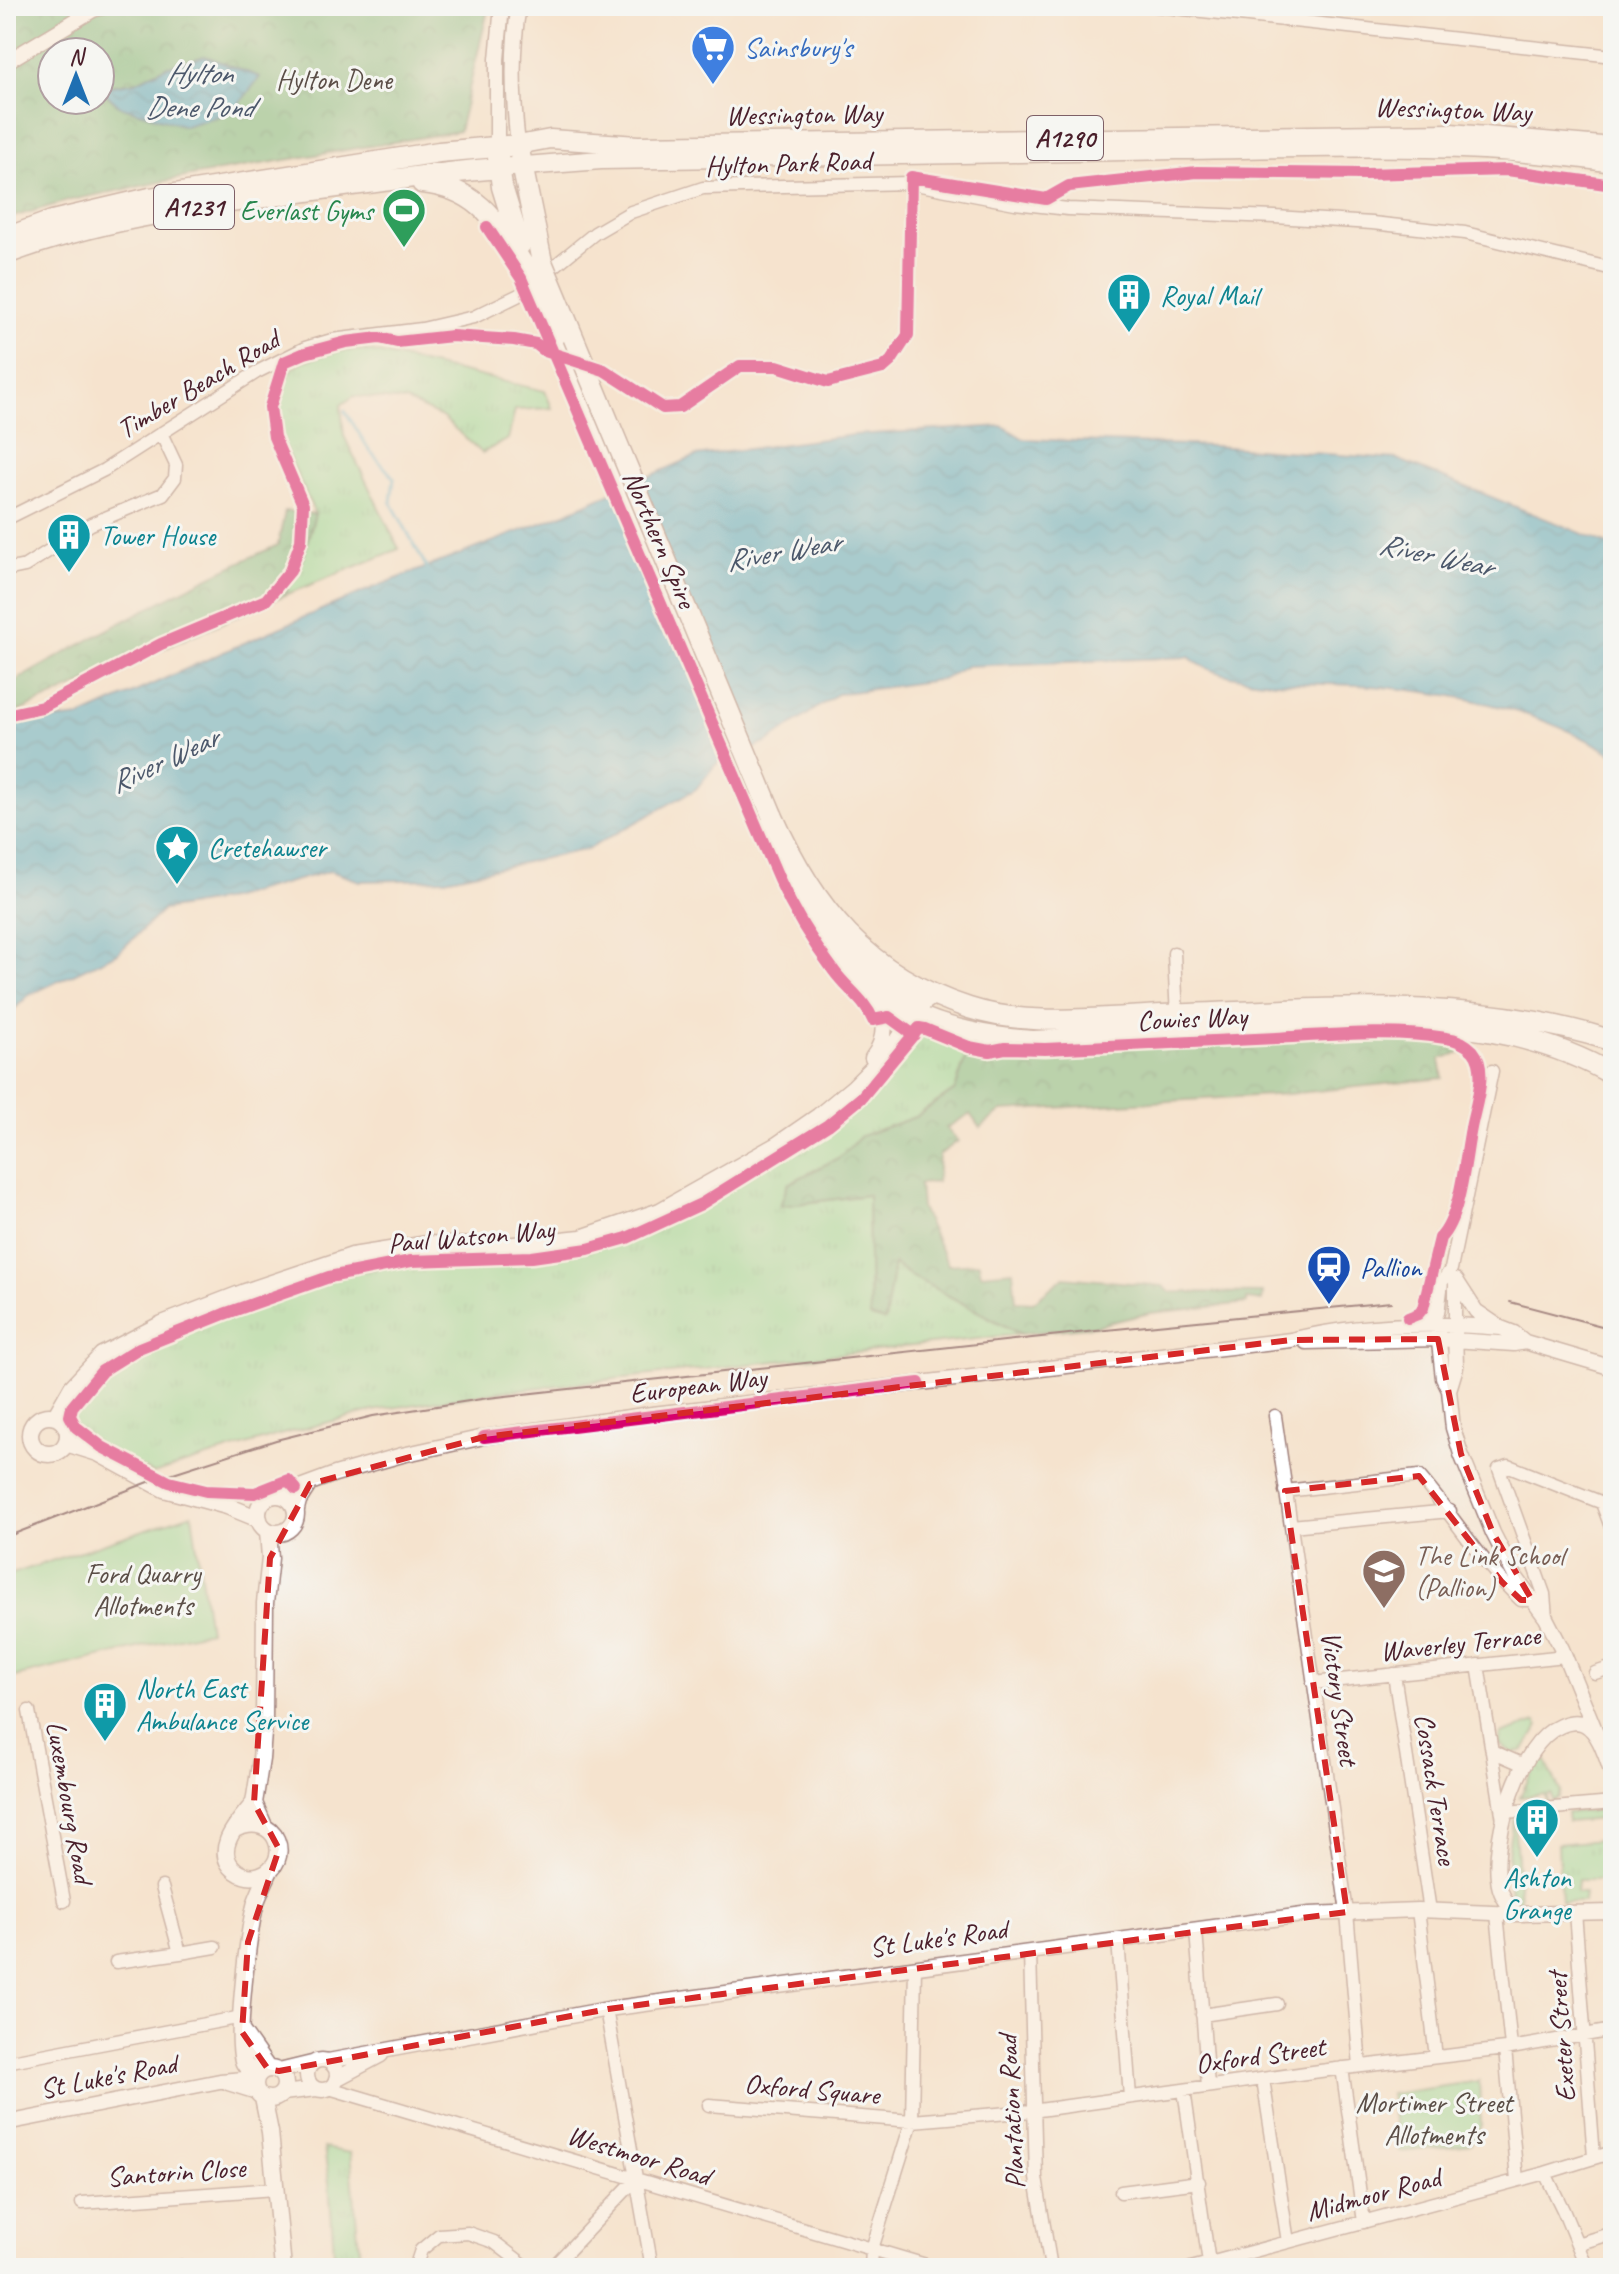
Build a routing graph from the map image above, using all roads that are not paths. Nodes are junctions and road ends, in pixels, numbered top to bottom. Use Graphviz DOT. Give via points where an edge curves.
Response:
graph roads {
  1 [pos="106,6"];
  2 [pos="502,6"];
  3 [pos="519,6"];
  4 [pos="1157,6"];
  5 [pos="1613,56"];
  6 [pos="6,62"];
  7 [pos="518,145"];
  8 [pos="497,147"];
  9 [pos="1613,147"];
  10 [pos="1613,163"];
  11 [pos="521,166"];
  12 [pos="499,168"];
  13 [pos="386,180"];
  14 [pos="6,238"];
  15 [pos="6,254"];
  16 [pos="535,267"];
  17 [pos="1613,269"];
  18 [pos="474,317"];
  19 [pos="161,433"];
  20 [pos="6,519"];
  21 [pos="6,570"];
  22 [pos="766,818"];
  23 [pos="812,892"];
  24 [pos="1174,953"];
  25 [pos="870,987"];
  26 [pos="936,994"];
  27 [pos="916,1016"];
  28 [pos="1178,1025"];
  29 [pos="1538,1032"];
  30 [pos="1613,1041"];
  31 [pos="1492,1071"];
  32 [pos="1613,1075"];
  33 [pos="845,1094"];
  34 [pos="1453,1275"];
  35 [pos="1438,1306"];
  36 [pos="1415,1324"];
  37 [pos="1501,1328"];
  38 [pos="1438,1332"];
  39 [pos="1455,1332"];
  40 [pos="1291,1340"];
  41 [pos="1525,1342"];
  42 [pos="1613,1368"];
  43 [pos="1449,1390"];
  44 [pos="1275,1416"];
  45 [pos="55,1417"];
  46 [pos="66,1443"];
  47 [pos="310,1484"];
  48 [pos="1285,1491"];
  49 [pos="278,1495"];
  50 [pos="1608,1505"];
  51 [pos="1450,1511"];
  52 [pos="296,1513"];
  53 [pos="267,1522"];
  54 [pos="1291,1526"];
  55 [pos="1613,1532"];
  56 [pos="1532,1600"];
  57 [pos="1546,1618"];
  58 [pos="1565,1656"];
  59 [pos="1478,1665"];
  60 [pos="1613,1667"];
  61 [pos="1595,1673"];
  62 [pos="1394,1674"];
  63 [pos="1313,1683"];
  64 [pos="1579,1688"];
  65 [pos="29,1711"];
  66 [pos="1547,1732"];
  67 [pos="1494,1752"];
  68 [pos="1604,1752"];
  69 [pos="1524,1765"];
  70 [pos="1613,1777"];
  71 [pos="254,1803"];
  72 [pos="1613,1803"];
  73 [pos="1504,1817"];
  74 [pos="264,1826"];
  75 [pos="235,1829"];
  76 [pos="271,1868"];
  77 [pos="241,1874"];
  78 [pos="1499,1883"];
  79 [pos="162,1887"];
  80 [pos="64,1901"];
  81 [pos="256,1903"];
  82 [pos="1424,1911"];
  83 [pos="1347,1912"];
  84 [pos="1477,1912"];
  85 [pos="1575,1912"];
  86 [pos="1613,1912"];
  87 [pos="1497,1914"];
  88 [pos="1518,1914"];
  89 [pos="1196,1930"];
  90 [pos="1118,1940"];
  91 [pos="215,1947"];
  92 [pos="1030,1952"];
  93 [pos="180,1953"];
  94 [pos="116,1962"];
  95 [pos="915,1967"];
  96 [pos="1277,2004"];
  97 [pos="606,2009"];
  98 [pos="1202,2015"];
  99 [pos="242,2025"];
  100 [pos="1613,2030"];
  101 [pos="1586,2035"];
  102 [pos="408,2046"];
  103 [pos="1508,2048"];
  104 [pos="1436,2057"];
  105 [pos="328,2061"];
  106 [pos="6,2062"];
  107 [pos="312,2063"];
  108 [pos="1360,2066"];
  109 [pos="1342,2068"];
  110 [pos="1263,2079"];
  111 [pos="263,2080"];
  112 [pos="327,2085"];
  113 [pos="1208,2086"];
  114 [pos="1184,2090"];
  115 [pos="282,2094"];
  116 [pos="1130,2097"];
  117 [pos="709,2105"];
  118 [pos="1032,2111"];
  119 [pos="912,2121"];
  120 [pos="6,2123"];
  121 [pos="270,2132"];
  122 [pos="1613,2152"];
  123 [pos="1594,2157"];
  124 [pos="1545,2173"];
  125 [pos="636,2179"];
  126 [pos="1517,2180"];
  127 [pos="1199,2182"];
  128 [pos="274,2189"];
  129 [pos="1121,2192"];
  130 [pos="82,2203"];
  131 [pos="1364,2222"];
  132 [pos="1613,2233"];
  133 [pos="1288,2242"];
  134 [pos="1577,2244"];
  135 [pos="872,2249"];
  136 [pos="1209,2263"];
  137 [pos="283,2268"];
  138 [pos="415,2268"];
  139 [pos="528,2268"];
  140 [pos="552,2268"];
  141 [pos="652,2268"];
  142 [pos="871,2268"];
  143 [pos="936,2268"];
  144 [pos="1051,2268"];
  145 [pos="1191,2268"];
  146 [pos="1587,2268"];
  1 -- 6 [label="street"];
  2 -- 8 [label="street"];
  3 -- 7 [label="street" via="514,117"];
  4 -- 5 [label="street"];
  7 -- 8 [label="highway, Wessington Way / A1231"];
  7 -- 9 [label="main road, Wessington Way / A1290" via="550,139 638,145 1451,133"];
  7 -- 11 [label="highway"];
  8 -- 12 [label="highway"];
  8 -- 14 [label="highway, Wessington Way / A1231" via="150,198 52,221"];
  10 -- 11 [label="main road, Wessington Way / A1290" via="1436,148 601,160"];
  11 -- 12 [label="main road, Wessington Way / A1290"];
  11 -- 16 [label="highway"];
  12 -- 13 [label="highway, Wessington Way / A1231"];
  12 -- 16 [label="highway" via="508,209"];
  13 -- 15 [label="highway, Wessington Way / A1231" via="145,215 82,228"];
  13 -- 16 [label="highway" via="442,185 473,199"];
  16 -- 22 [label="highway, Northern Spire, bridge"];
  17 -- 18 [label="street, Hylton Park Road" via="1503,241 1426,229 1068,209 910,183 703,188 631,212 595,233 519,295"];
  18 -- 19 [label="street, Timber Beach Road" via="305,348"];
  19 -- 20 [label="street, Timber Beach Road" via="104,470"];
  19 -- 21 [label="street" via="176,465 176,475 163,494 91,524 25,566"];
  22 -- 23 [label="highway, Cowies Way"];
  22 -- 25 [label="highway, Cowies Way" via="786,879 815,931"];
  23 -- 26 [label="highway, Cowies Way" via="854,941"];
  23 -- 27 [label="main road" via="837,938 865,967 913,1000"];
  24 -- 28 [label="street"];
  25 -- 27 [label="highway, Cowies Way"];
  25 -- 33 [label="main road, Paul Watson Way" via="880,1004 883,1043"];
  26 -- 27 [label="main road, Paul Watson Way"];
  26 -- 28 [label="highway, Cowies Way" via="1008,1016"];
  27 -- 28 [label="highway, Cowies Way" via="960,1031 1019,1041"];
  27 -- 33 [label="main road, Paul Watson Way" via="893,1048"];
  28 -- 29 [label="highway, Cowies Way" via="1420,1024"];
  28 -- 29 [label="highway, Cowies Way" via="1359,1007 1501,1015"];
  29 -- 30 [label="highway"];
  29 -- 32 [label="highway"];
  31 -- 34 [label="street"];
  33 -- 45 [label="main road, Paul Watson Way" via="777,1145 660,1211 581,1238 495,1247 428,1244 352,1256 162,1324 102,1355 72,1387"];
  34 -- 35 [label="street" via="1442,1282"];
  34 -- 37 [label="street" via="1476,1311"];
  34 -- 39 [label="street"];
  35 -- 36 [label="street"];
  35 -- 38 [label="street"];
  36 -- 38 [label="street, European Way"];
  36 -- 40 [label="street, European Way"];
  37 -- 39 [label="street"];
  37 -- 41 [label="street"];
  38 -- 39 [label="street"];
  38 -- 40 [label="street, European Way" via="1326,1343"];
  38 -- 43 [label="street"];
  39 -- 41 [label="street"];
  39 -- 43 [label="street" via="1456,1367"];
  40 -- 47 [label="street, European Way" via="484,1437 402,1455"];
  41 -- 42 [label="street"];
  43 -- 56 [label="street" via="1461,1454 1493,1533"];
  44 -- 48 [label="street, Victory Street"];
  45 -- 46 [label="main road" via="67,1430"];
  45 -- 46 [label="main road" via="35,1422 32,1445 53,1453"];
  46 -- 53 [label="main road" via="98,1453 164,1489"];
  47 -- 49 [label="street, European Way"];
  47 -- 52 [label="street"];
  48 -- 51 [label="street" via="1419,1476"];
  48 -- 54 [label="street, Victory Street"];
  49 -- 52 [label="main road" via="289,1499"];
  49 -- 53 [label="main road" via="268,1497"];
  50 -- 55 [label="street"];
  50 -- 57 [label="street" via="1501,1466 1544,1594"];
  51 -- 54 [label="street"];
  51 -- 56 [label="street" via="1502,1582 1521,1600"];
  52 -- 53 [label="main road" via="290,1527"];
  53 -- 71 [label="main road" via="261,1759"];
  54 -- 63 [label="street, Victory Street"];
  56 -- 57 [label="street"];
  57 -- 58 [label="street"];
  58 -- 59 [label="street, Waverley Terrace"];
  58 -- 64 [label="street"];
  59 -- 62 [label="street, Waverley Terrace"];
  59 -- 67 [label="street"];
  60 -- 61 [label="street"];
  62 -- 63 [label="street, Waverley Terrace"];
  62 -- 82 [label="street, Cossack Terrace"];
  63 -- 83 [label="street, Victory Street"];
  64 -- 66 [label="street" via="1575,1710"];
  64 -- 68 [label="street"];
  65 -- 80 [label="street, Luxembourg Road"];
  66 -- 68 [label="street" via="1582,1722"];
  66 -- 69 [label="street"];
  67 -- 69 [label="street"];
  67 -- 73 [label="street"];
  68 -- 70 [label="street"];
  69 -- 73 [label="street"];
  71 -- 74 [label="main road"];
  71 -- 75 [label="main road"];
  72 -- 73 [label="street"];
  73 -- 78 [label="street"];
  74 -- 75 [label="main road" via="246,1823"];
  74 -- 76 [label="main road" via="277,1840"];
  75 -- 77 [label="main road" via="225,1845 226,1858"];
  76 -- 77 [label="main road" via="256,1876"];
  76 -- 81 [label="main road"];
  77 -- 81 [label="main road"];
  78 -- 84 [label="street"];
  78 -- 88 [label="street" via="1508,1906"];
  79 -- 93 [label="street"];
  81 -- 99 [label="main road"];
  82 -- 83 [label="street, St Luke's Road"];
  82 -- 84 [label="street, St Luke's Road"];
  82 -- 104 [label="street, Cossack Terrace"];
  83 -- 89 [label="street, St Luke's Road"];
  83 -- 108 [label="street, Victory Street"];
  84 -- 87 [label="street, St Luke's Road"];
  85 -- 86 [label="street, St Luke's Road"];
  85 -- 88 [label="street, St Luke's Road"];
  85 -- 101 [label="street, Exeter Street"];
  87 -- 88 [label="street, St Luke's Road"];
  87 -- 103 [label="street"];
  89 -- 90 [label="street, St Luke's Road"];
  89 -- 98 [label="street"];
  90 -- 92 [label="street, St Luke's Road"];
  90 -- 116 [label="street"];
  91 -- 93 [label="street"];
  92 -- 95 [label="street, St Luke's Road"];
  92 -- 118 [label="street, Plantation Road"];
  93 -- 94 [label="street"];
  95 -- 97 [label="street, St Luke's Road"];
  95 -- 119 [label="street"];
  96 -- 98 [label="street"];
  97 -- 102 [label="street, St Luke's Road"];
  97 -- 125 [label="street"];
  98 -- 113 [label="street"];
  99 -- 106 [label="street"];
  99 -- 111 [label="main road" via="244,2062"];
  100 -- 101 [label="street, Oxford Street"];
  101 -- 103 [label="street, Oxford Street"];
  101 -- 123 [label="street, Exeter Street"];
  102 -- 105 [label="street, St Luke's Road"];
  102 -- 112 [label="street, St Luke's Road"];
  103 -- 104 [label="street, Oxford Street"];
  103 -- 126 [label="street"];
  104 -- 108 [label="street, Oxford Street"];
  105 -- 107 [label="street"];
  105 -- 112 [label="street" via="336,2069"];
  107 -- 111 [label="street"];
  107 -- 112 [label="street" via="307,2079"];
  108 -- 109 [label="street, Oxford Street"];
  109 -- 110 [label="street, Oxford Street"];
  109 -- 131 [label="street"];
  110 -- 113 [label="street, Oxford Street"];
  110 -- 133 [label="street"];
  111 -- 115 [label="main road" via="273,2099"];
  111 -- 115 [label="main road" via="285,2081"];
  111 -- 120 [label="street, St Luke's Road" via="220,2081"];
  111 -- 121 [label="main road"];
  112 -- 115 [label="street, St Luke's Road"];
  112 -- 125 [label="street, Westmoor Road"];
  113 -- 114 [label="street, Oxford Street"];
  114 -- 116 [label="street, Oxford Street"];
  114 -- 127 [label="street"];
  115 -- 121 [label="main road"];
  116 -- 118 [label="street, Oxford Street"];
  117 -- 119 [label="street, Oxford Square"];
  118 -- 119 [label="street, Oxford Street"];
  118 -- 144 [label="street, Plantation Road" via="1036,2178"];
  119 -- 135 [label="street"];
  121 -- 128 [label="main road"];
  122 -- 123 [label="street, Midmoor Road"];
  123 -- 124 [label="street, Midmoor Road"];
  124 -- 126 [label="street, Midmoor Road"];
  124 -- 134 [label="street"];
  125 -- 135 [label="street, Westmoor Road"];
  125 -- 140 [label="street"];
  125 -- 141 [label="street"];
  126 -- 131 [label="street, Midmoor Road"];
  127 -- 129 [label="street"];
  127 -- 136 [label="street"];
  128 -- 130 [label="street, Santorin Close"];
  128 -- 137 [label="main road"];
  131 -- 133 [label="street, Midmoor Road"];
  132 -- 134 [label="street"];
  133 -- 136 [label="street, Midmoor Road"];
  134 -- 146 [label="street"];
  135 -- 142 [label="street"];
  135 -- 143 [label="street, Westmoor Road"];
  136 -- 145 [label="street, Midmoor Road"];
  138 -- 139 [label="street" via="421,2250 439,2235 468,2233 494,2242"];
}
